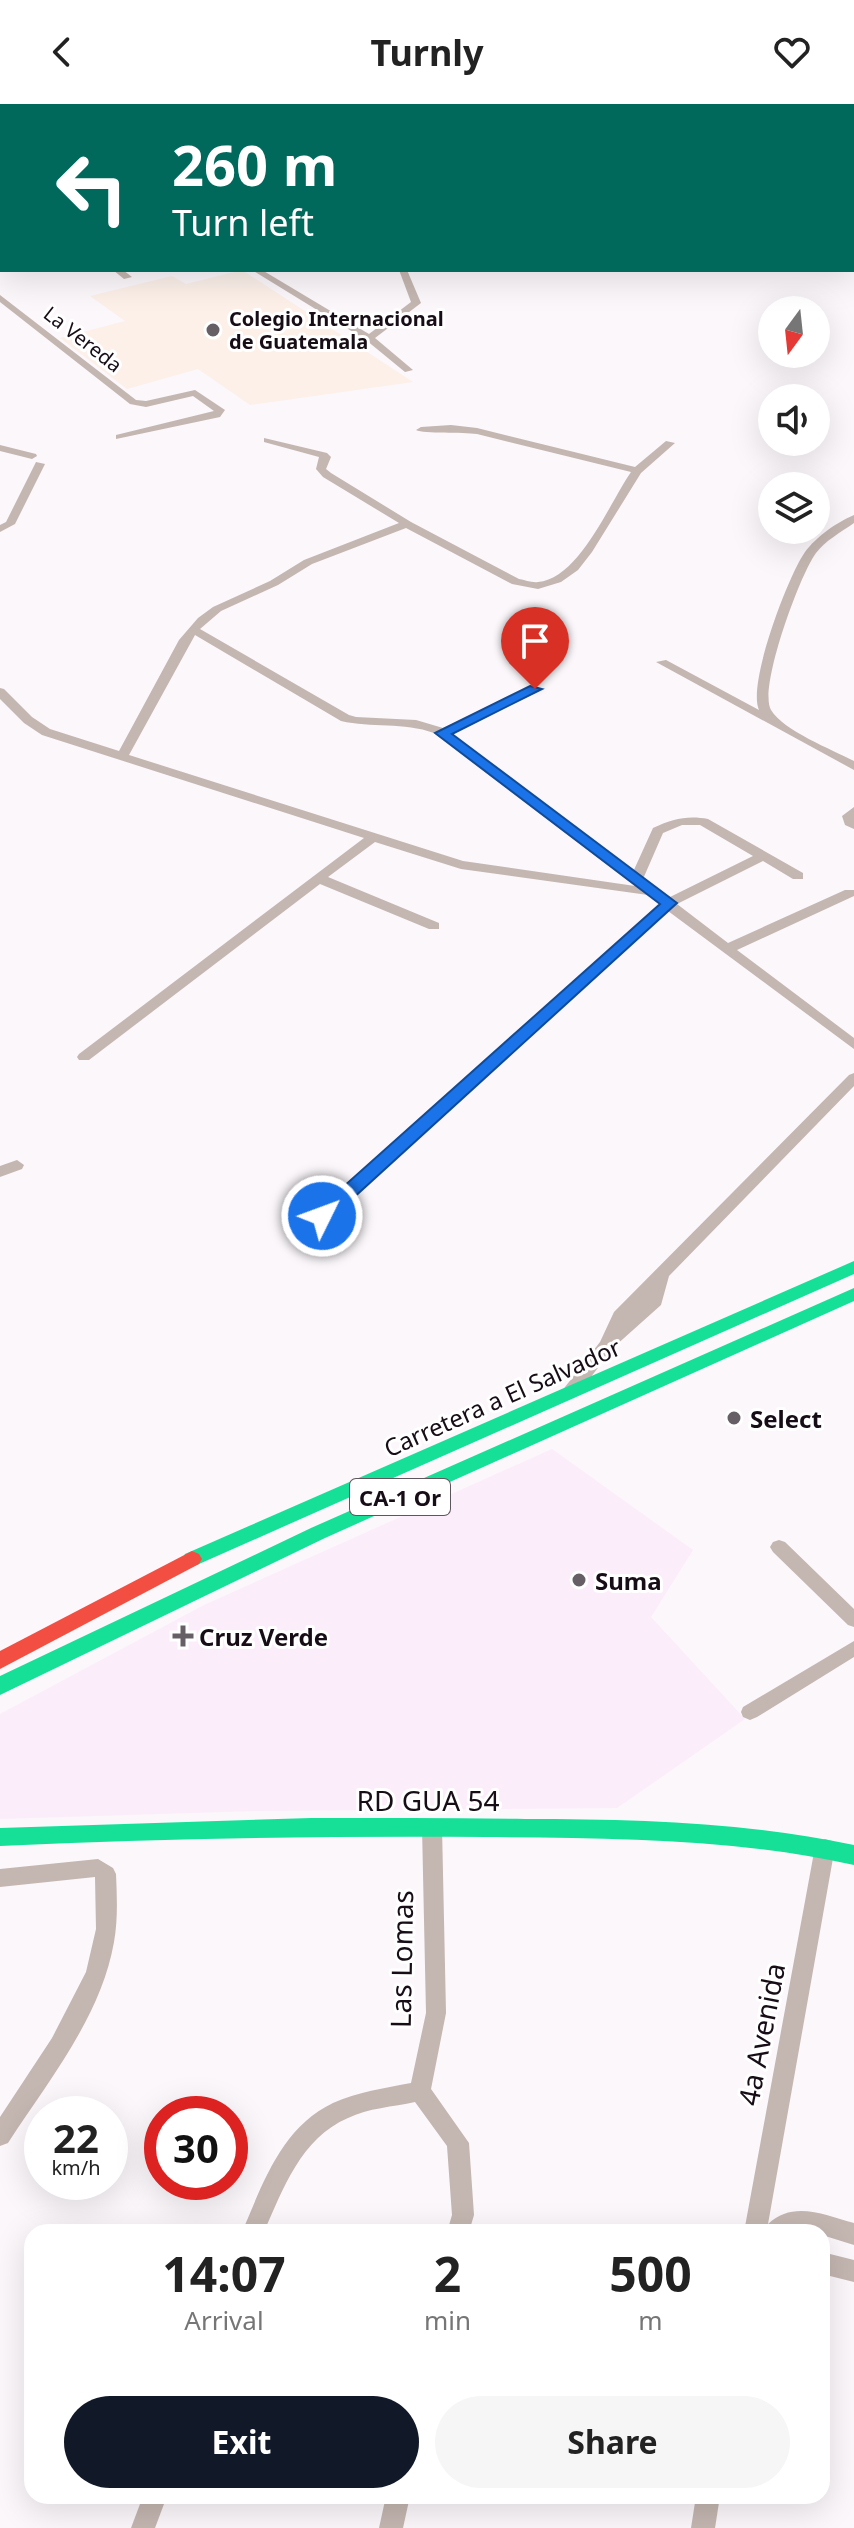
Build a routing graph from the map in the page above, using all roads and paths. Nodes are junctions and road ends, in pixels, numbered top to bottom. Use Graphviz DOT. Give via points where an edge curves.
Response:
graph roads {
  1 [pos="120,272"];
  2 [pos="259,272"];
  3 [pos="404,272"];
  4 [pos="127,277"];
  5 [pos="0,298"];
  6 [pos="369,338"];
  7 [pos="408,370"];
  8 [pos="421,430"];
  9 [pos="120,437"];
  10 [pos="268,440"];
  11 [pos="670,443"];
  12 [pos="0,448"];
  13 [pos="637,470"];
  14 [pos="854,518"];
  15 [pos="407,524"];
  16 [pos="0,529"];
  17 [pos="194,630"];
  18 [pos="662,662"];
  19 [pos="535,689"];
  20 [pos="0,692"];
  21 [pos="777,725"];
  22 [pos="442,733"];
  23 [pos="123,755"];
  24 [pos="854,766"];
  25 [pos="854,811"];
  26 [pos="854,825"];
  27 [pos="373,837"];
  28 [pos="763,856"];
  29 [pos="798,876"];
  30 [pos="318,878"];
  31 [pos="637,878"];
  32 [pos="655,892"];
  33 [pos="850,893"];
  34 [pos="669,903"];
  35 [pos="434,926"];
  36 [pos="729,948"];
  37 [pos="854,1045"];
  38 [pos="84,1057"];
  39 [pos="854,1078"];
  40 [pos="17,1165"];
  41 [pos="0,1172"];
  42 [pos="322,1216"];
  43 [pos="854,1267"];
  44 [pos="854,1294"];
  45 [pos="757,1310"];
  46 [pos="569,1394"];
  47 [pos="619,1398"];
  48 [pos="534,1409"];
  49 [pos="586,1413"];
  50 [pos="280,1522"];
  51 [pos="342,1523"];
  52 [pos="779,1547"];
  53 [pos="196,1557"];
  54 [pos="214,1581"];
  55 [pos="854,1620"];
  56 [pos="0,1642"];
  57 [pos="854,1648"];
  58 [pos="0,1661"];
  59 [pos="0,1686"];
  60 [pos="0,1707"];
  61 [pos="750,1712"];
  62 [pos="432,1827"];
  63 [pos="708,1832"];
  64 [pos="0,1837"];
  65 [pos="825,1847"];
  66 [pos="854,1855"];
  67 [pos="0,1878"];
  68 [pos="799,1979"];
  69 [pos="420,2091"];
  70 [pos="0,2136"];
  71 [pos="256,2224"];
  72 [pos="460,2224"];
  73 [pos="766,2224"];
  74 [pos="780,2224"];
  75 [pos="812,2224"];
  76 [pos="830,2228"];
  77 [pos="854,2234"];
  78 [pos="830,2265"];
  79 [pos="854,2271"];
  80 [pos="152,2504"];
  81 [pos="396,2504"];
  82 [pos="707,2504"];
  83 [pos="143,2528"];
  84 [pos="391,2528"];
  85 [pos="703,2528"];
  1 -- 4 [label="street"];
  2 -- 6 [label="street"];
  3 -- 6 [label="street" via="416,303"];
  5 -- 9 [label="street, La Vereda" via="133,402 195,393 220,413"];
  6 -- 7 [label="street"];
  8 -- 13 [label="street" via="477,431"];
  10 -- 15 [label="street" via="323,455 321,469 327,475"];
  11 -- 13 [label="street"];
  12 -- 16 [label="street" via="36,460 10,524"];
  13 -- 15 [label="street" via="573,570 553,583 520,583"];
  14 -- 21 [label="street" via="811,551 786,610 760,696"];
  15 -- 17 [label="street" via="308,562 217,609"];
  17 -- 22 [label="street" via="345,718 421,725"];
  17 -- 23 [label="street"];
  18 -- 21 [label="street"];
  19 -- 22 [label="street"];
  20 -- 23 [label="street" via="46,732"];
  21 -- 24 [label="street"];
  22 -- 31 [label="street"];
  23 -- 27 [label="street"];
  25 -- 26 [label="street" via="848,816"];
  27 -- 30 [label="street"];
  27 -- 32 [label="street" via="461,865"];
  28 -- 29 [label="street"];
  28 -- 31 [label="street" via="704,822 682,820 653,837"];
  28 -- 34 [label="street"];
  30 -- 35 [label="street"];
  30 -- 38 [label="street"];
  31 -- 32 [label="street"];
  32 -- 34 [label="street"];
  33 -- 36 [label="street"];
  34 -- 36 [label="street"];
  34 -- 42 [label="street"];
  36 -- 37 [label="street"];
  39 -- 46 [label="street" via="661,1276 655,1301 607,1345"];
  40 -- 41 [label="street"];
  43 -- 45 [label="main road, Carretera a El Salvador / CA-1 Or"];
  44 -- 47 [label="main road, Carretera a El Salvador / CA-1 Or"];
  45 -- 46 [label="main road, Carretera a El Salvador / CA-1 Or"];
  45 -- 47 [label="main road" via="748,1322 609,1383 606,1391"];
  46 -- 48 [label="main road, Carretera a El Salvador / CA-1 Or"];
  46 -- 49 [label="street"];
  47 -- 49 [label="main road, Carretera a El Salvador / CA-1 Or"];
  48 -- 50 [label="main road, Carretera a El Salvador / CA-1 Or"];
  48 -- 51 [label="main road" via="542,1418 536,1430 352,1510"];
  49 -- 51 [label="main road, Carretera a El Salvador / CA-1 Or"];
  50 -- 51 [label="main road"];
  50 -- 53 [label="main road, Carretera a El Salvador / CA-1 Or"];
  51 -- 54 [label="main road, Carretera a El Salvador / CA-1 Or"];
  52 -- 55 [label="street"];
  53 -- 56 [label="main road"];
  53 -- 58 [label="main road, Carretera a El Salvador / CA-1 Or"];
  54 -- 59 [label="main road, Carretera a El Salvador / CA-1 Or"];
  54 -- 60 [label="main road"];
  57 -- 61 [label="street"];
  62 -- 63 [label="main road, RD GUA 54"];
  62 -- 64 [label="main road, RD GUA 54"];
  62 -- 69 [label="street, Las Lomas" via="436,2013"];
  63 -- 65 [label="main road, RD GUA 54"];
  63 -- 68 [label="street" via="793,1848 807,1858"];
  65 -- 66 [label="main road, RD GUA 54"];
  65 -- 68 [label="street, 4a Avenida" via="807,1960"];
  67 -- 70 [label="street" via="98,1868 106,1874 107,1900 103,1948 82,2006"];
  68 -- 73 [label="street, 4a Avenida"];
  69 -- 71 [label="street" via="342,2110 307,2130 281,2168"];
  69 -- 72 [label="street" via="458,2143"];
  74 -- 75 [label="street" via="795,2220"];
  76 -- 77 [label="street"];
  78 -- 79 [label="street"];
  80 -- 83 [label="street"];
  81 -- 84 [label="street"];
  82 -- 85 [label="street"];
}
